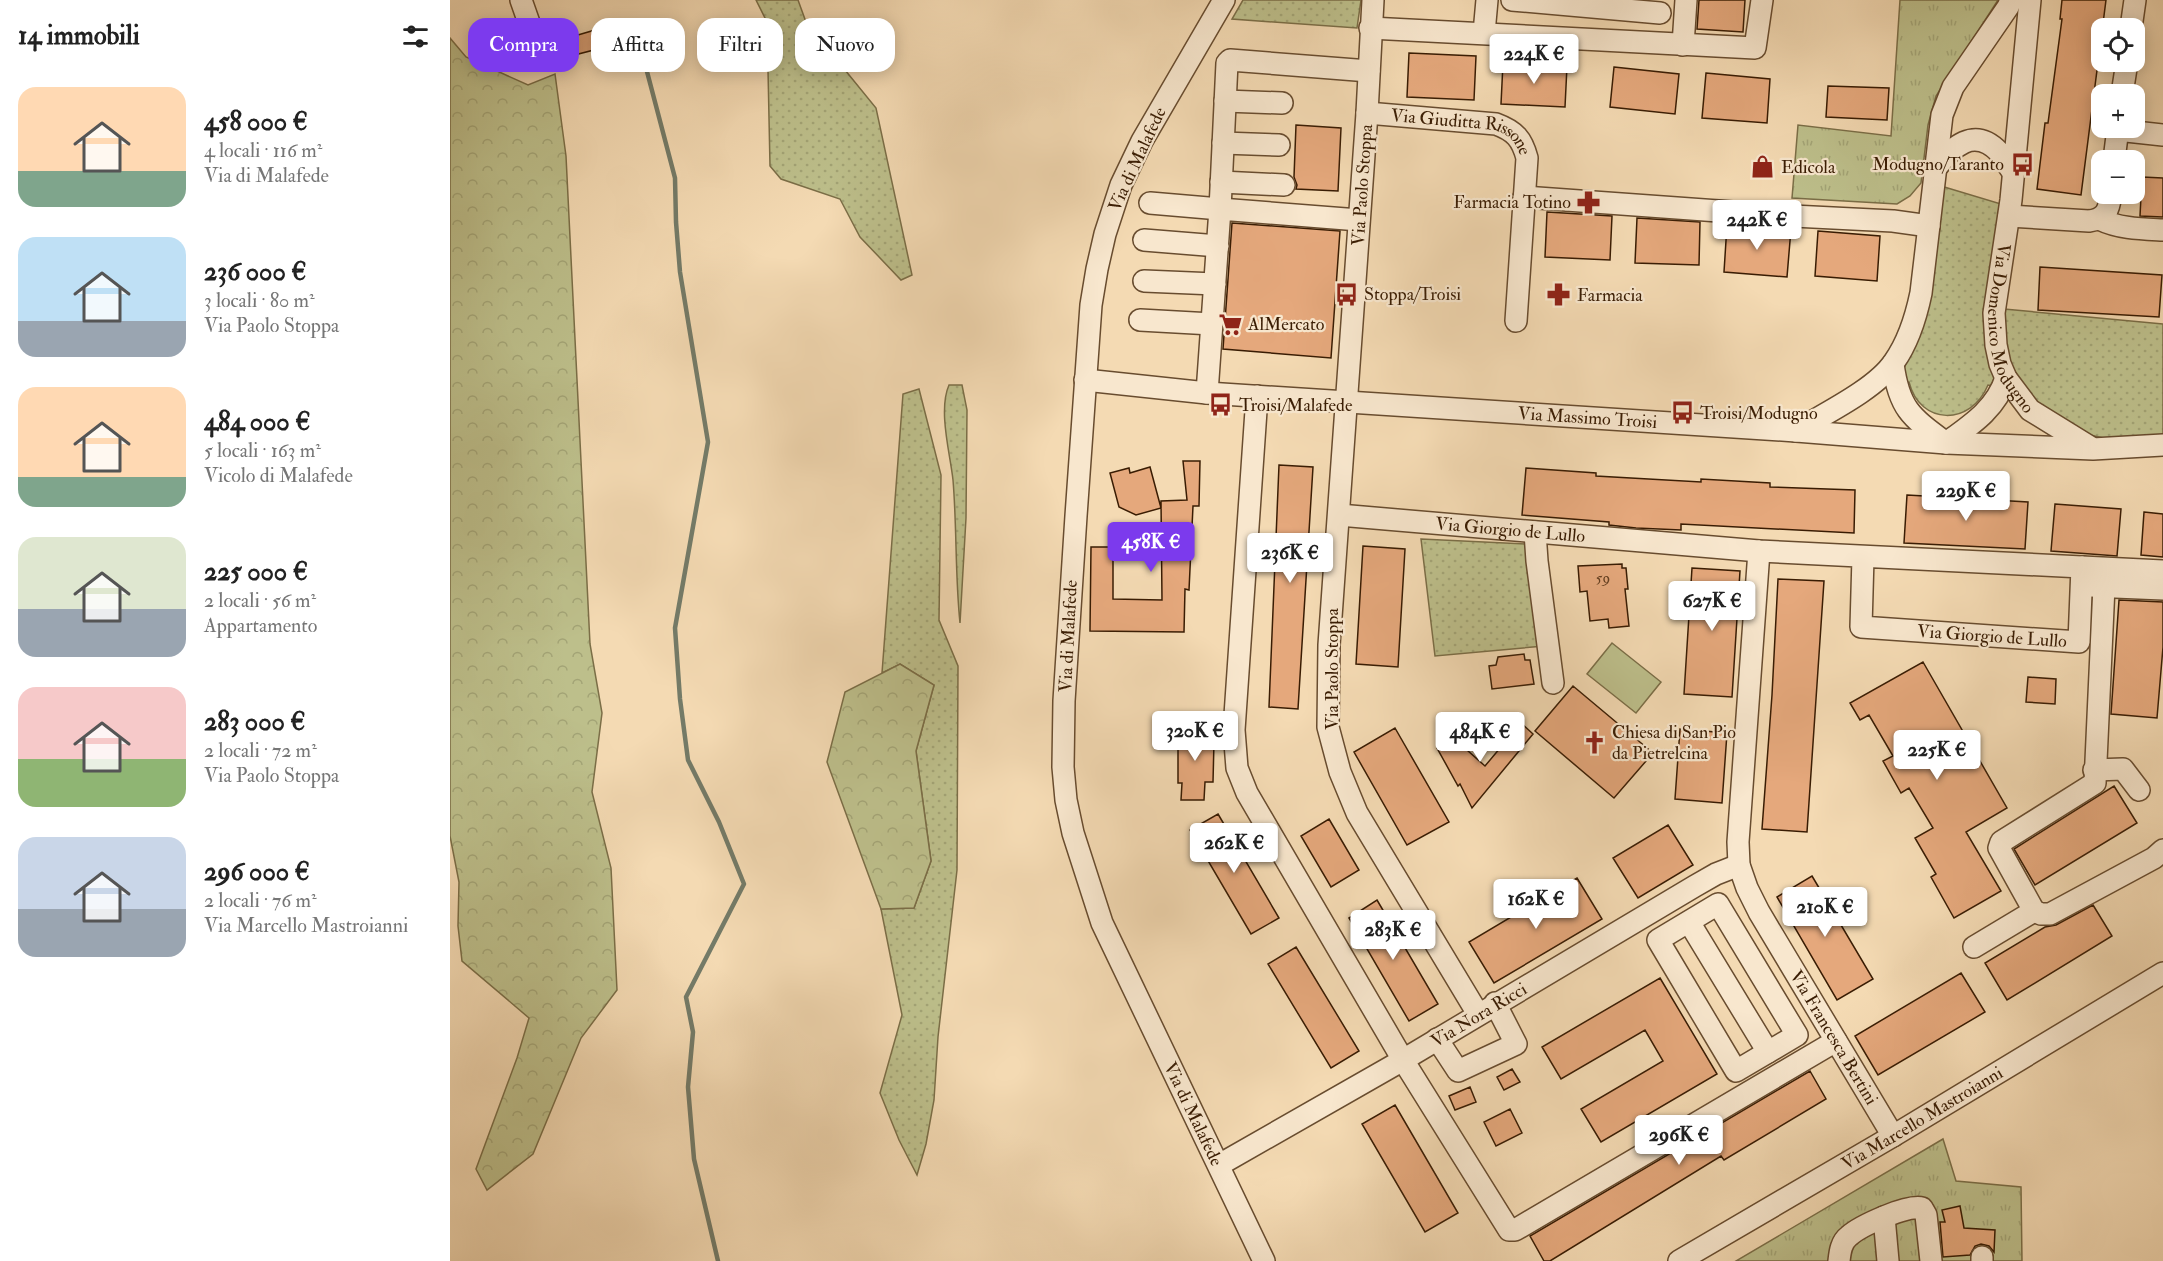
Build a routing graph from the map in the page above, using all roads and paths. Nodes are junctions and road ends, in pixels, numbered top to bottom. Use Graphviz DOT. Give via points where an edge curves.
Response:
graph roads {
  1 [pos="521,0"];
  2 [pos="1224,0"];
  3 [pos="1373,0"];
  4 [pos="1487,0"];
  5 [pos="1512,0"];
  6 [pos="1686,0"];
  7 [pos="1762,0"];
  8 [pos="2011,0"];
  9 [pos="2030,0"];
  10 [pos="2136,0"];
  11 [pos="1660,7"];
  12 [pos="527,18"];
  13 [pos="2133,18"];
  14 [pos="1370,28"];
  15 [pos="1484,33"];
  16 [pos="1659,44"];
  17 [pos="1683,45"];
  18 [pos="1369,71"];
  19 [pos="1225,101"];
  20 [pos="1282,103"];
  21 [pos="1367,113"];
  22 [pos="2145,133"];
  23 [pos="2163,135"];
  24 [pos="1223,142"];
  25 [pos="1279,145"];
  26 [pos="1936,168"];
  27 [pos="2013,172"];
  28 [pos="1221,182"];
  29 [pos="1284,185"];
  30 [pos="1524,197"];
  31 [pos="1150,203"];
  32 [pos="2110,204"];
  33 [pos="1220,209"];
  34 [pos="2008,216"];
  35 [pos="2099,219"];
  36 [pos="1359,220"];
  37 [pos="1929,226"];
  38 [pos="2163,230"];
  39 [pos="1144,240"];
  40 [pos="1218,246"];
  41 [pos="1144,281"];
  42 [pos="1215,284"];
  43 [pos="1140,320"];
  44 [pos="1516,321"];
  45 [pos="1212,324"];
  46 [pos="1893,364"];
  47 [pos="2006,378"];
  48 [pos="1085,380"];
  49 [pos="1207,393"];
  50 [pos="1257,396"];
  51 [pos="1346,402"];
  52 [pos="1796,431"];
  53 [pos="1946,443"];
  54 [pos="2163,445"];
  55 [pos="2093,449"];
  56 [pos="1339,515"];
  57 [pos="1535,532"];
  58 [pos="1759,551"];
  59 [pos="1863,557"];
  60 [pos="2163,571"];
  61 [pos="2082,576"];
  62 [pos="2104,586"];
  63 [pos="2163,589"];
  64 [pos="1553,683"];
  65 [pos="2094,770"];
  66 [pos="2139,790"];
  67 [pos="2163,850"];
  68 [pos="1739,865"];
  69 [pos="2034,910"];
  70 [pos="1760,912"];
  71 [pos="1689,922"];
  72 [pos="1732,927"];
  73 [pos="1974,947"];
  74 [pos="2163,973"];
  75 [pos="1486,1009"];
  76 [pos="1823,1019"];
  77 [pos="1797,1035"];
  78 [pos="1437,1039"];
  79 [pos="1836,1041"];
  80 [pos="1768,1052"];
  81 [pos="1403,1060"];
  82 [pos="1893,1136"];
  83 [pos="1219,1165"];
  84 [pos="1884,1217"];
  85 [pos="1264,1261"];
  86 [pos="1679,1261"];
  87 [pos="1839,1261"];
  88 [pos="1888,1261"];
  89 [pos="1931,1261"];
  1 -- 12 [label="street"];
  2 -- 48 [label="street, Via di Malafede" via="1142,141 1121,185 1097,269"];
  3 -- 14 [label="street, Via Paolo Stoppa"];
  4 -- 15 [label="street"];
  5 -- 11 [label="street"];
  6 -- 17 [label="street"];
  7 -- 17 [label="street" via="1755,48"];
  8 -- 26 [label="street" via="1953,87 1942,115"];
  9 -- 27 [label="street, Via Domenico Modugno"];
  10 -- 13 [label="street"];
  11 -- 16 [label="street"];
  14 -- 15 [label="street"];
  14 -- 18 [label="street, Via Paolo Stoppa"];
  15 -- 16 [label="street"];
  16 -- 17 [label="street"];
  18 -- 19 [label="street" via="1230,60"];
  18 -- 21 [label="street, Via Paolo Stoppa"];
  19 -- 20 [label="street"];
  19 -- 24 [label="street"];
  21 -- 30 [label="street, Via Giuditta Rissone" via="1496,124 1509,129 1518,136 1527,158"];
  21 -- 36 [label="street, Via Paolo Stoppa"];
  22 -- 23 [label="street"];
  24 -- 25 [label="street"];
  24 -- 28 [label="street"];
  26 -- 27 [label="street" via="1957,144 1978,141 2000,153"];
  26 -- 37 [label="street"];
  27 -- 34 [label="street, Via Domenico Modugno"];
  28 -- 29 [label="street"];
  28 -- 33 [label="street"];
  30 -- 37 [label="street"];
  30 -- 44 [label="street, Via Giuditta Rissone"];
  31 -- 33 [label="street"];
  32 -- 35 [label="street"];
  33 -- 36 [label="street"];
  33 -- 40 [label="street"];
  34 -- 35 [label="street"];
  34 -- 47 [label="street, Via Domenico Modugno" via="1994,313 1996,345"];
  35 -- 38 [label="street" via="2126,228"];
  36 -- 51 [label="street, Via Paolo Stoppa"];
  37 -- 46 [label="street" via="1916,317"];
  39 -- 40 [label="street"];
  40 -- 42 [label="street"];
  41 -- 42 [label="street"];
  42 -- 45 [label="street"];
  43 -- 45 [label="street"];
  45 -- 49 [label="street"];
  46 -- 52 [label="street" via="1874,382"];
  46 -- 53 [label="street" via="1901,401 1923,426"];
  47 -- 53 [label="street" via="1992,407"];
  47 -- 55 [label="street, Via Domenico Modugno" via="2030,410"];
  48 -- 49 [label="street, Via Massimo Troisi"];
  48 -- 83 [label="street, Via di Malafede" via="1064,701 1066,801 1079,856 1102,923"];
  49 -- 50 [label="street, Via Massimo Troisi"];
  50 -- 51 [label="street, Via Massimo Troisi"];
  50 -- 81 [label="street" via="1234,730 1237,768 1247,793"];
  51 -- 52 [label="street, Via Massimo Troisi"];
  51 -- 56 [label="street, Via Paolo Stoppa"];
  52 -- 53 [label="street, Via Massimo Troisi"];
  53 -- 55 [label="street, Via Massimo Troisi"];
  54 -- 55 [label="street, Via Massimo Troisi"];
  56 -- 57 [label="street, Via Giorgio de Lullo"];
  56 -- 75 [label="street, Via Paolo Stoppa" via="1329,645 1328,727 1340,772 1357,813"];
  57 -- 58 [label="street, Via Giorgio de Lullo"];
  57 -- 64 [label="street"];
  58 -- 59 [label="street, Via Giorgio de Lullo"];
  58 -- 68 [label="street, Via Francesca Bertini"];
  59 -- 61 [label="street, Via Giorgio de Lullo"];
  59 -- 61 [label="street, Via Giorgio de Lullo" via="1861,627 2079,642"];
  60 -- 61 [label="street"];
  61 -- 62 [label="street"];
  62 -- 63 [label="street"];
  62 -- 65 [label="street"];
  65 -- 66 [label="street" via="2123,769"];
  65 -- 69 [label="street" via="2095,783 2001,842 1999,848"];
  67 -- 69 [label="street" via="2050,914"];
  68 -- 70 [label="street, Via Francesca Bertini"];
  68 -- 75 [label="street, Via Nora Ricci" via="1702,882"];
  69 -- 73 [label="street"];
  70 -- 72 [label="street"];
  70 -- 76 [label="street, Via Francesca Bertini"];
  71 -- 72 [label="street" via="1719,904"];
  71 -- 80 [label="street"];
  71 -- 80 [label="street" via="1658,940 1737,1071"];
  72 -- 77 [label="street"];
  74 -- 82 [label="street, Via Marcello Mastroianni"];
  75 -- 78 [label="street, Via Nora Ricci"];
  75 -- 78 [label="street, Via Paolo Stoppa" via="1516,1044 1458,1071"];
  76 -- 77 [label="street"];
  76 -- 79 [label="street, Via Francesca Bertini"];
  77 -- 80 [label="street"];
  78 -- 81 [label="street, Via Nora Ricci"];
  79 -- 81 [label="street" via="1512,1230"];
  79 -- 82 [label="street, Via Francesca Bertini"];
  81 -- 83 [label="street, Via Nora Ricci"];
  82 -- 86 [label="street, Via Marcello Mastroianni"];
  83 -- 85 [label="street, Via di Malafede"];
  84 -- 87 [label="street" via="1848,1236 1840,1249"];
  84 -- 88 [label="street"];
  84 -- 89 [label="street" via="1915,1206 1922,1208"];
}
